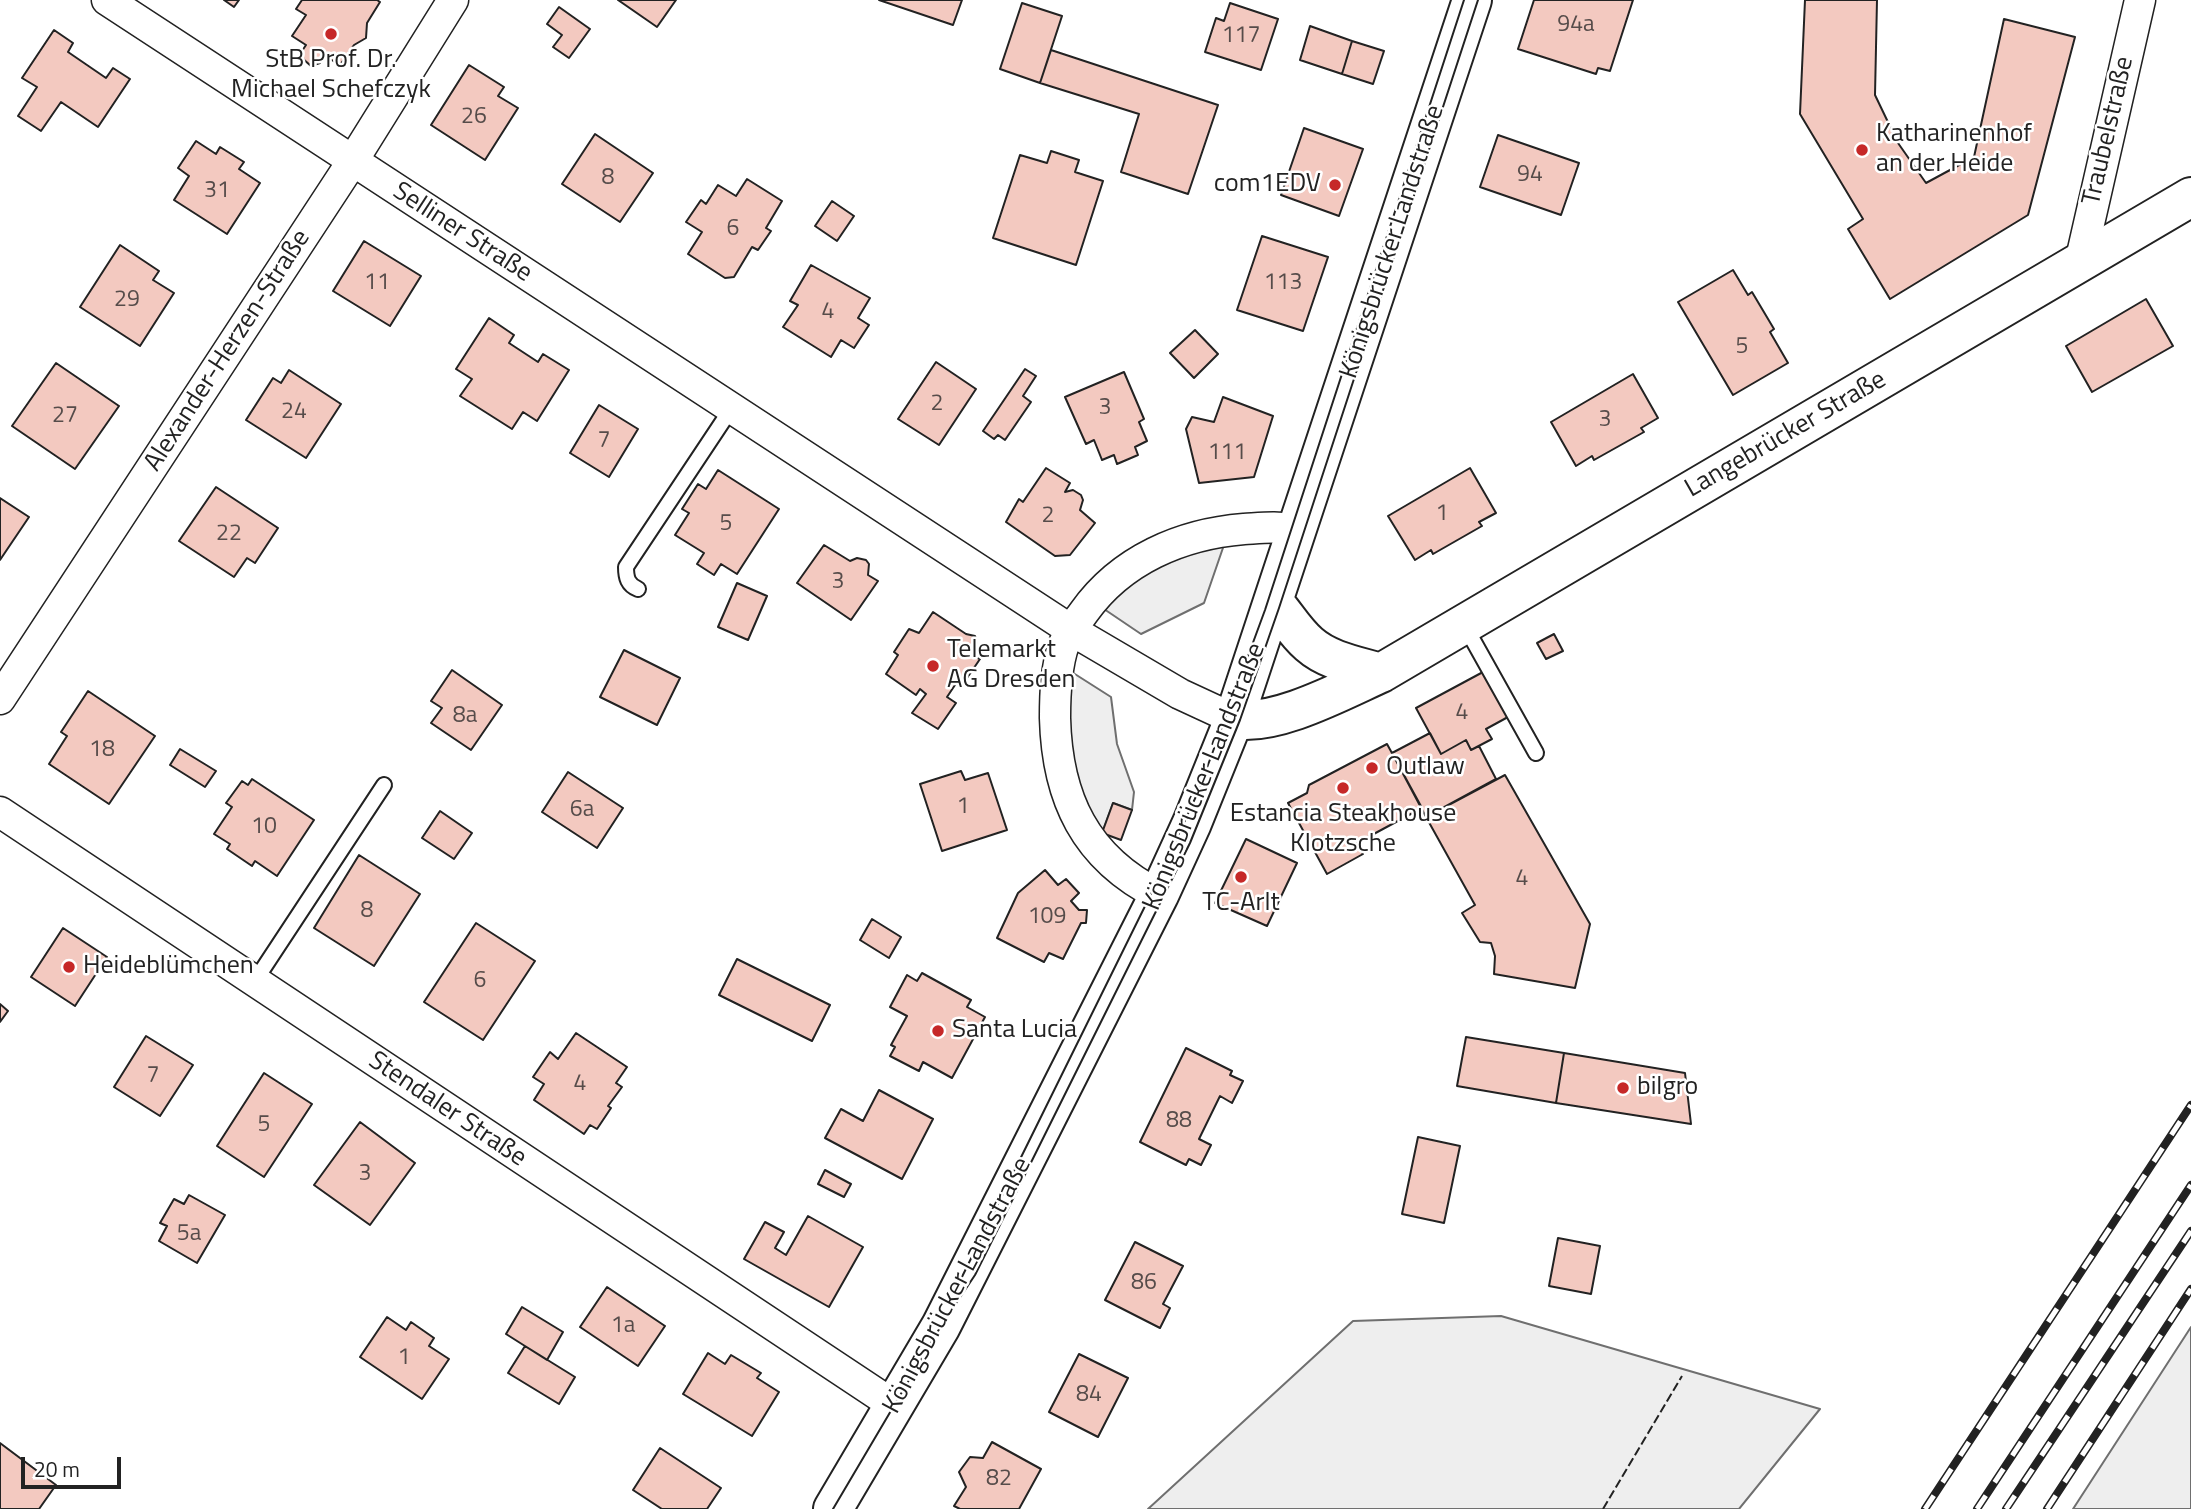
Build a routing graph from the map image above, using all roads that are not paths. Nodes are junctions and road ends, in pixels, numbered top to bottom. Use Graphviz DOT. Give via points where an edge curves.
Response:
graph roads {
  1 [pos="107,0"];
  2 [pos="453,0"];
  3 [pos="1472,0"];
  4 [pos="2140,0"];
  5 [pos="352,162"];
  6 [pos="2191,197"];
  7 [pos="2080,263"];
  8 [pos="731,410"];
  9 [pos="1297,530"];
  10 [pos="638,589"];
  11 [pos="1274,602"];
  12 [pos="1465,625"];
  13 [pos="1080,636"];
  14 [pos="1381,673"];
  15 [pos="0,699"];
  16 [pos="1234,719"];
  17 [pos="1536,753"];
  18 [pos="384,785"];
  19 [pos="0,812"];
  20 [pos="1159,895"];
  21 [pos="255,981"];
  22 [pos="895,1406"];
  23 [pos="833,1509"];
  1 -- 5 [label="street, Selliner Straße"];
  2 -- 5 [label="street, Alexander-Herzen-Straße"];
  3 -- 9 [label="main road, Königsbrücker Landstraße"];
  4 -- 7 [label="street, Traubelstraße"];
  5 -- 8 [label="street, Selliner Straße"];
  5 -- 15 [label="street, Alexander-Herzen-Straße"];
  6 -- 7 [label="main road, Langebrücker Straße"];
  7 -- 12 [label="main road, Langebrücker Straße"];
  8 -- 10 [label="lane" via="626,567 626,577"];
  8 -- 13 [label="street, Selliner Straße"];
  9 -- 11 [label="main road, Königsbrücker Landstraße"];
  9 -- 13 [label="street" via="1275,527 1219,532 1164,547 1106,586"];
  11 -- 14 [label="main road" via="1295,630 1326,656"];
  11 -- 16 [label="main road, Königsbrücker Landstraße"];
  12 -- 14 [label="main road, Langebrücker Straße"];
  12 -- 17 [label="lane"];
  13 -- 16 [label="street" via="1180,694"];
  13 -- 20 [label="street" via="1064,643 1055,700 1059,762 1068,796 1081,827 1100,853 1129,878"];
  14 -- 16 [label="main road, Langebrücker Straße" via="1291,711"];
  16 -- 20 [label="main road, Königsbrücker Landstraße"];
  18 -- 21 [label="lane"];
  19 -- 21 [label="street, Stendaler Straße"];
  20 -- 22 [label="main road, Königsbrücker Landstraße" via="947,1313"];
  21 -- 22 [label="street, Stendaler Straße"];
  22 -- 23 [label="main road, Königsbrücker Landstraße"];
}
